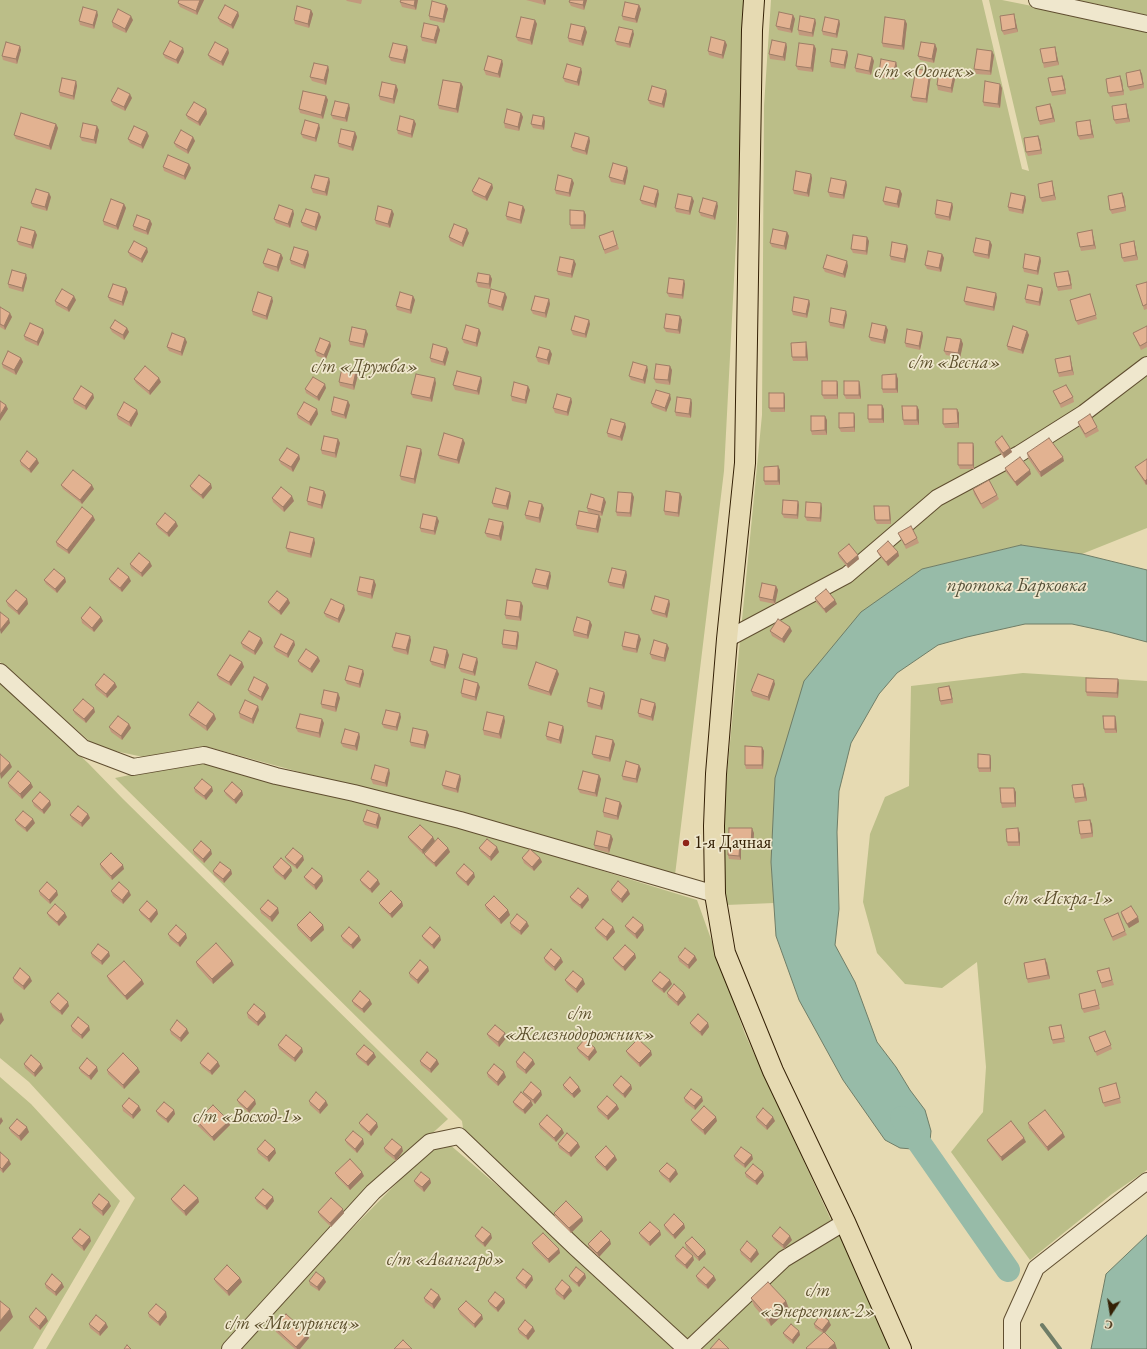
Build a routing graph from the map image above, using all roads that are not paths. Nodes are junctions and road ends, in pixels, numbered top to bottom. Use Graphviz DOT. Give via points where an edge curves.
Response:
graph roads {
  1 [pos="754,0"];
  2 [pos="1037,0"];
  3 [pos="1147,24"];
  4 [pos="1147,365"];
  5 [pos="727,639"];
  6 [pos="0,672"];
  7 [pos="715,894"];
  8 [pos="1147,1181"];
  9 [pos="845,1222"];
  10 [pos="230,1349"];
  11 [pos="686,1349"];
  12 [pos="689,1349"];
  13 [pos="901,1349"];
  14 [pos="1012,1349"];
  1 -- 5 [label="main road" via="745,463"];
  2 -- 3 [label="street"];
  4 -- 5 [label="street" via="1084,413 1019,454 936,498 846,575"];
  5 -- 7 [label="main road" via="714,826"];
  6 -- 7 [label="street" via="83,748 133,767 204,755 276,776 460,820"];
  7 -- 9 [label="main road" via="725,953 773,1071"];
  8 -- 14 [label="street" via="1036,1268 1012,1322"];
  9 -- 12 [label="street" via="784,1259"];
  9 -- 13 [label="main road"];
  10 -- 11 [label="street" via="373,1192 430,1142 459,1136"];
}
